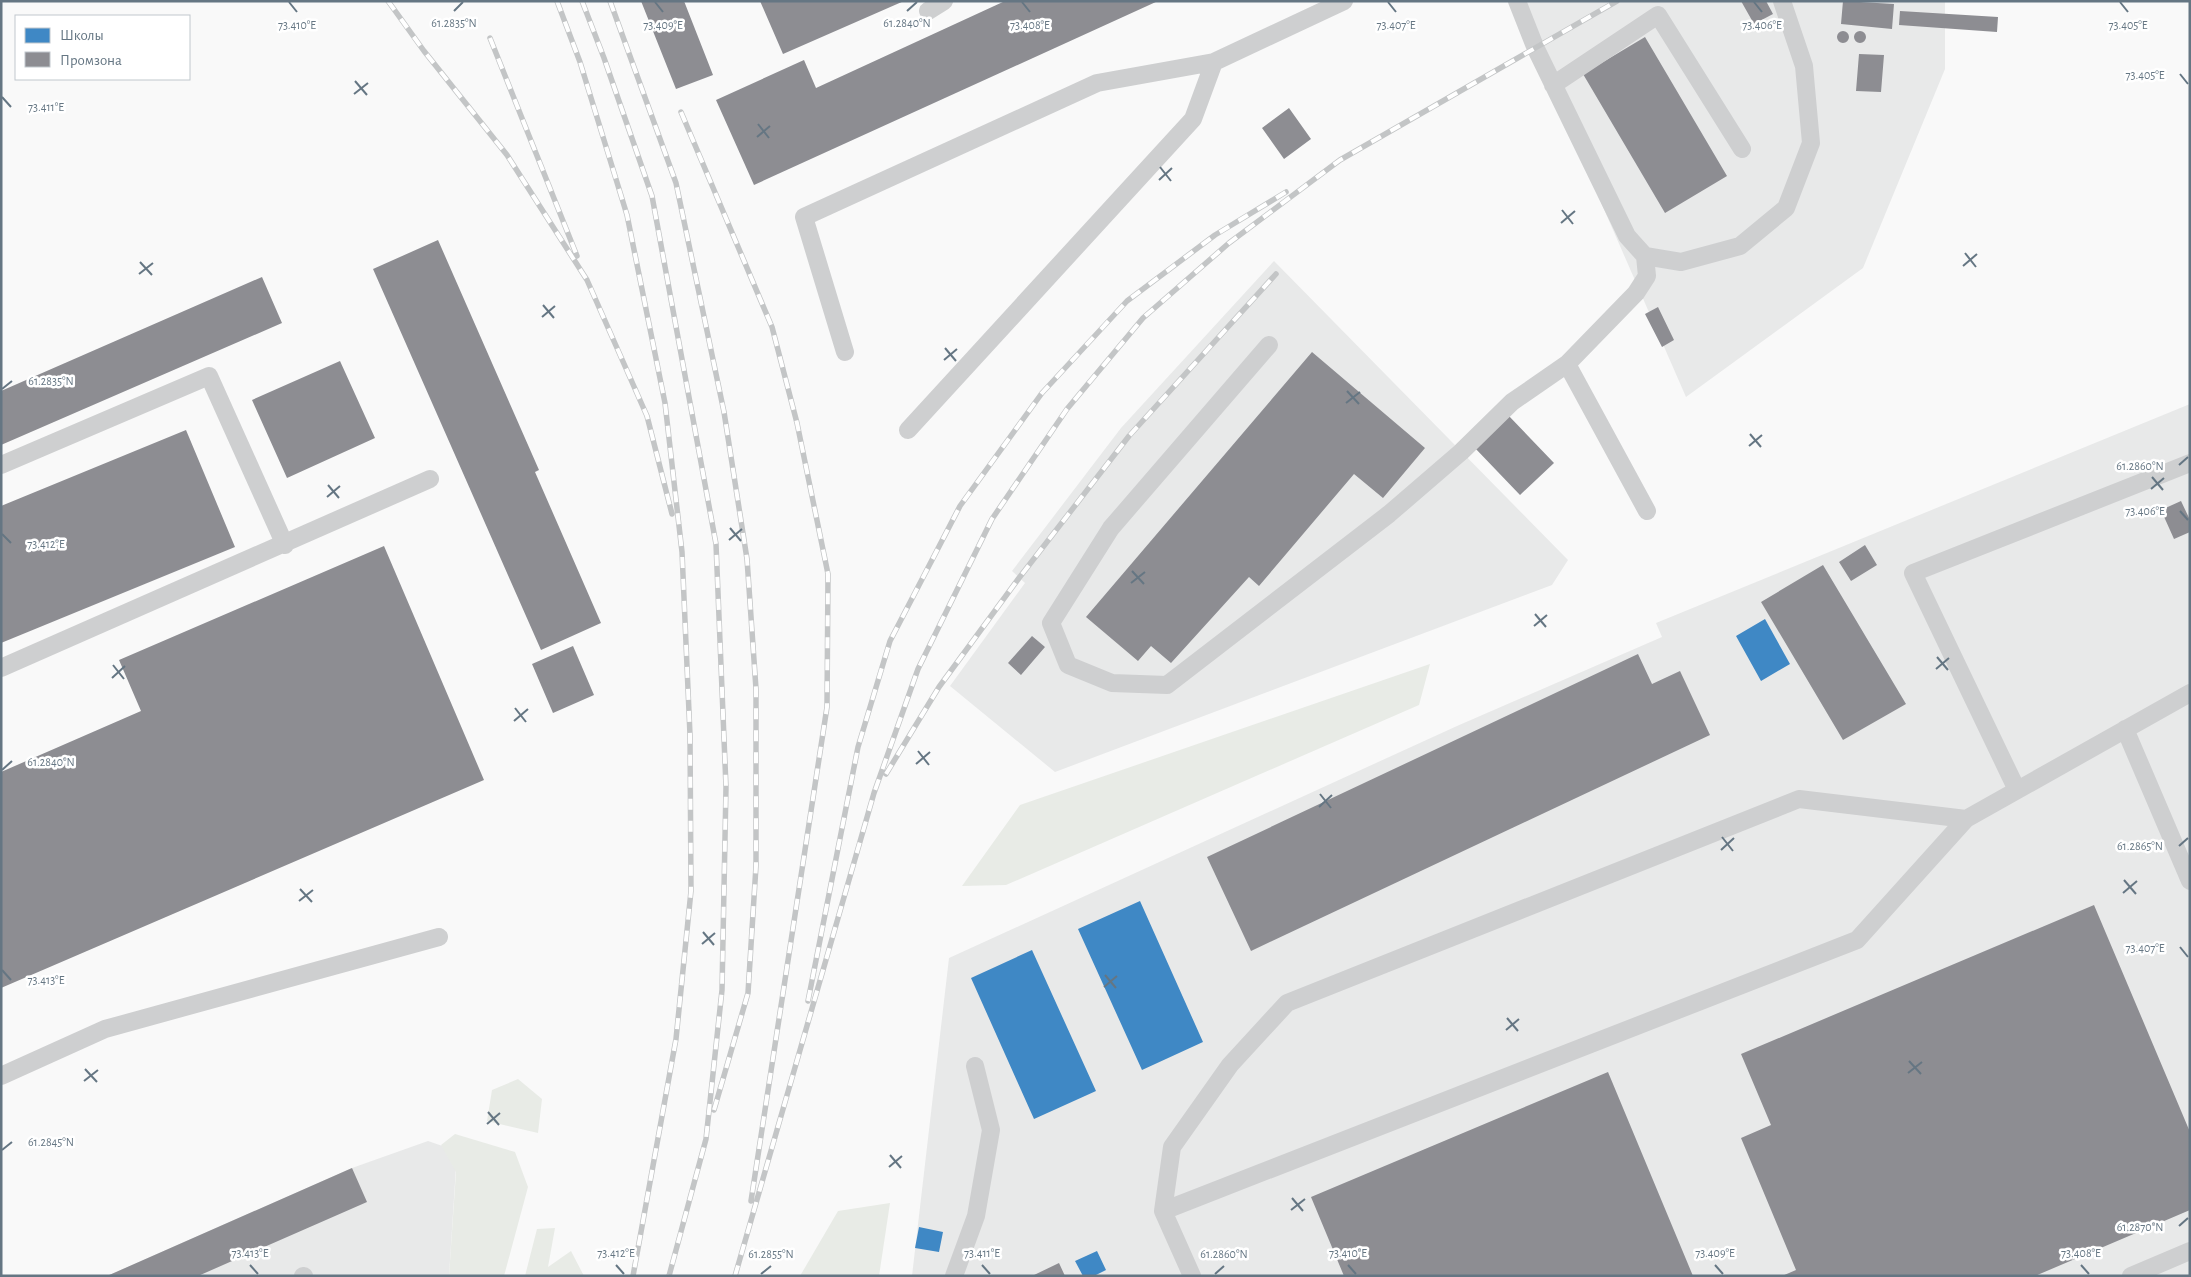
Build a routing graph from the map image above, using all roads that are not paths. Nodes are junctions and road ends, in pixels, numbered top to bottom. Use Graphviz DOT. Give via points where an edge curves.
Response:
graph roads {
  1 [pos="944,1"];
  2 [pos="1344,1"];
  3 [pos="1517,1"];
  4 [pos="1782,1"];
  5 [pos="928,11"];
  6 [pos="1214,62"];
  7 [pos="1553,85"];
  8 [pos="1742,149"];
  9 [pos="1645,256"];
  10 [pos="1269,344"];
  11 [pos="846,352"];
  12 [pos="1567,364"];
  13 [pos="908,430"];
  14 [pos="2190,464"];
  15 [pos="1,465"];
  16 [pos="430,480"];
  17 [pos="1647,511"];
  18 [pos="285,545"];
  19 [pos="1,668"];
  20 [pos="2190,693"];
  21 [pos="2125,729"];
  22 [pos="2017,790"];
  23 [pos="1966,819"];
  24 [pos="2190,881"];
  25 [pos="439,938"];
  26 [pos="975,1066"];
  27 [pos="1,1076"];
  28 [pos="1163,1211"];
  29 [pos="2190,1251"];
  30 [pos="954,1276"];
  31 [pos="1192,1276"];
  32 [pos="2131,1276"];
  1 -- 5 [label="lane"];
  2 -- 6 [label="lane"];
  3 -- 7 [label="lane"];
  4 -- 9 [label="lane" via="1804,66 1811,143 1786,208 1740,246 1681,262"];
  6 -- 11 [label="lane" via="1097,83 804,217"];
  6 -- 13 [label="lane" via="1193,119"];
  7 -- 8 [label="lane" via="1658,16"];
  7 -- 9 [label="lane" via="1627,236"];
  9 -- 12 [label="lane" via="1647,276 1636,293"];
  10 -- 12 [label="lane" via="1111,528 1056,615 1051,623 1068,665 1112,683 1166,686 1389,514 1462,452 1512,402"];
  12 -- 17 [label="lane"];
  14 -- 22 [label="lane" via="1913,573"];
  15 -- 18 [label="lane" via="209,376"];
  16 -- 18 [label="lane"];
  18 -- 19 [label="lane"];
  20 -- 21 [label="lane"];
  21 -- 22 [label="lane"];
  21 -- 24 [label="lane"];
  22 -- 23 [label="lane"];
  23 -- 28 [label="lane" via="1857,940"];
  23 -- 28 [label="lane" via="1799,799 1287,1003 1230,1066 1172,1147"];
  25 -- 27 [label="lane" via="105,1029"];
  26 -- 30 [label="lane" via="991,1130 976,1216"];
  28 -- 31 [label="lane"];
  29 -- 32 [label="lane"];
}
